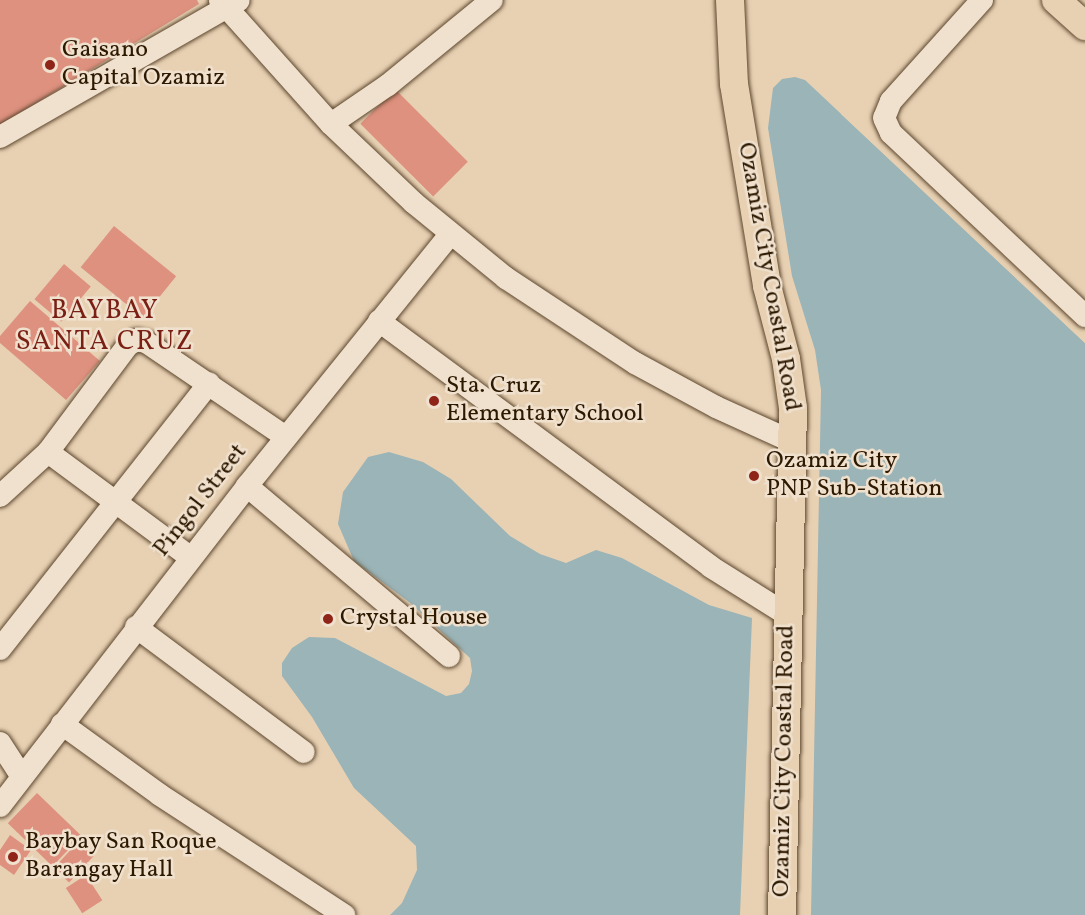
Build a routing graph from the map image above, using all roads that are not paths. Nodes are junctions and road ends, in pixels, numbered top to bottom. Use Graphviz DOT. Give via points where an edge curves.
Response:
graph roads {
  1 [pos="492,0"];
  2 [pos="730,0"];
  3 [pos="982,0"];
  4 [pos="1056,0"];
  5 [pos="228,3"];
  6 [pos="1085,26"];
  7 [pos="331,124"];
  8 [pos="0,137"];
  9 [pos="450,234"];
  10 [pos="1085,316"];
  11 [pos="379,321"];
  12 [pos="209,383"];
  13 [pos="286,437"];
  14 [pos="793,442"];
  15 [pos="48,452"];
  16 [pos="247,486"];
  17 [pos="0,496"];
  18 [pos="116,502"];
  19 [pos="191,558"];
  20 [pos="789,616"];
  21 [pos="136,627"];
  22 [pos="0,649"];
  23 [pos="449,656"];
  24 [pos="63,724"];
  25 [pos="0,743"];
  26 [pos="304,752"];
  27 [pos="22,777"];
  28 [pos="0,806"];
  29 [pos="344,915"];
  30 [pos="782,915"];
  1 -- 7 [label="street" via="388,85"];
  2 -- 14 [label="main road, Ozamiz City Coastal Road" via="734,84 767,286 791,386"];
  3 -- 10 [label="street" via="891,100 884,118 891,133"];
  4 -- 6 [label="main road"];
  5 -- 7 [label="street"];
  5 -- 8 [label="street"];
  7 -- 9 [label="street"];
  9 -- 11 [label="street, Pingol Street"];
  9 -- 14 [label="street" via="560,316 635,363 716,407"];
  11 -- 13 [label="street, Pingol Street"];
  11 -- 20 [label="street" via="711,567"];
  12 -- 13 [label="street"];
  12 -- 15 [label="street" via="146,342 136,340 128,345"];
  12 -- 18 [label="street"];
  13 -- 16 [label="street, Pingol Street"];
  14 -- 20 [label="main road, Ozamiz City Coastal Road"];
  15 -- 17 [label="street"];
  15 -- 18 [label="street"];
  16 -- 19 [label="street, Pingol Street"];
  16 -- 23 [label="street"];
  18 -- 19 [label="street"];
  18 -- 22 [label="street"];
  19 -- 21 [label="street, Pingol Street"];
  20 -- 30 [label="main road, Ozamiz City Coastal Road"];
  21 -- 24 [label="street, Pingol Street"];
  21 -- 26 [label="street"];
  24 -- 27 [label="street, Pingol Street"];
  24 -- 29 [label="street" via="160,795"];
  25 -- 27 [label="street"];
  27 -- 28 [label="street, Pingol Street"];
}
